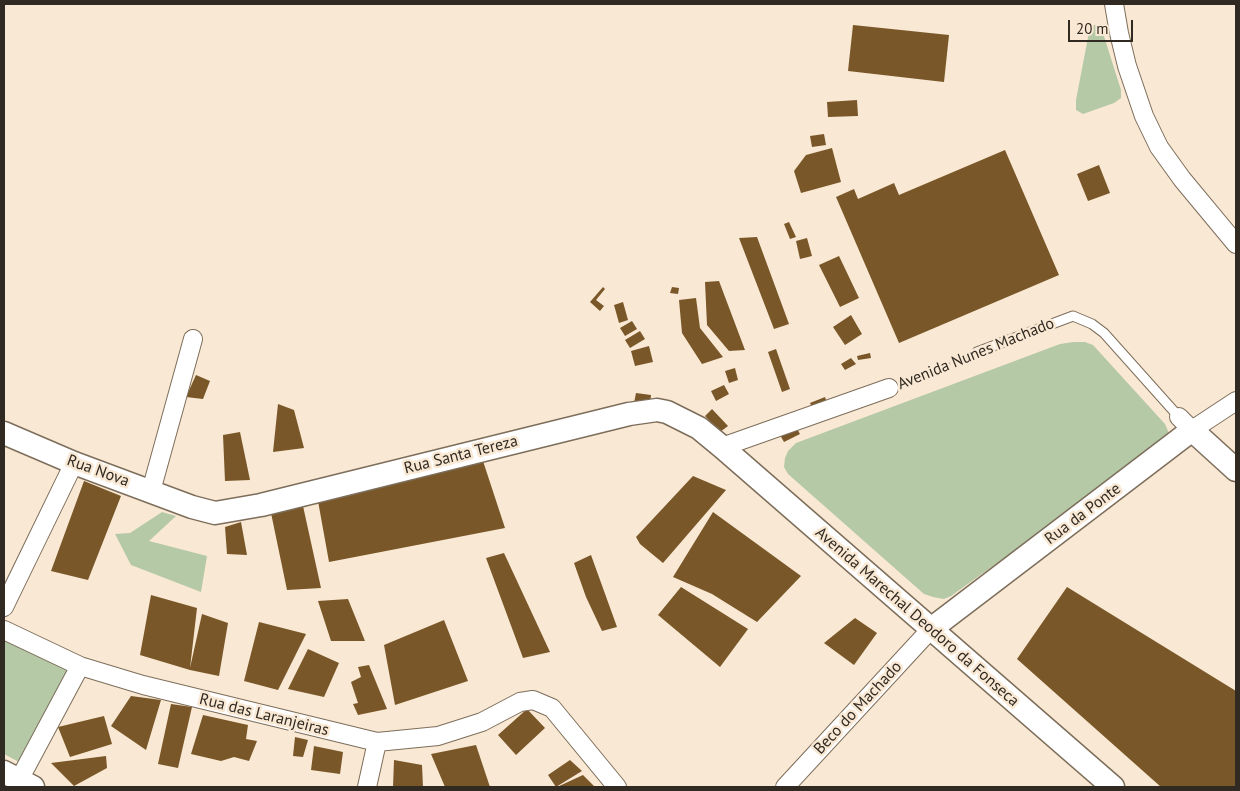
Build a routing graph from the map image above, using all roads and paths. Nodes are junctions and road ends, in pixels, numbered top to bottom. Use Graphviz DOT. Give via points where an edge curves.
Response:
graph roads {
  1 [pos="1114,4"];
  2 [pos="1236,244"];
  3 [pos="193,339"];
  4 [pos="977,352"];
  5 [pos="888,388"];
  6 [pos="1236,401"];
  7 [pos="1186,424"];
  8 [pos="4,433"];
  9 [pos="722,446"];
  10 [pos="74,463"];
  11 [pos="1236,470"];
  12 [pos="151,491"];
  13 [pos="192,508"];
  14 [pos="4,607"];
  15 [pos="4,630"];
  16 [pos="931,630"];
  17 [pos="80,666"];
  18 [pos="377,742"];
  19 [pos="19,780"];
  20 [pos="368,787"];
  21 [pos="617,787"];
  22 [pos="785,787"];
  23 [pos="1113,787"];
  1 -- 2 [label="street" via="1127,66 1144,116 1159,147"];
  3 -- 12 [label="street"];
  4 -- 5 [label="path, Avenida Nunes Machado"];
  4 -- 7 [label="lane, Avenida Nunes Machado" via="1073,316 1104,333"];
  5 -- 9 [label="street, Avenida Nunes Machado"];
  6 -- 7 [label="street, Rua da Ponte"];
  7 -- 11 [label="street"];
  7 -- 16 [label="street, Rua da Ponte"];
  8 -- 10 [label="street, Rua Nova"];
  9 -- 13 [label="street, Rua Santa Tereza" via="676,415 646,411 246,508 215,513"];
  9 -- 16 [label="street, Avenida Marechal Deodoro da Fonseca"];
  10 -- 12 [label="street, Rua Nova"];
  10 -- 14 [label="street"];
  12 -- 13 [label="street, Rua Nova"];
  15 -- 17 [label="street, Rua das Laranjeiras"];
  16 -- 22 [label="street, Beco do Machado"];
  16 -- 23 [label="street, Avenida Marechal Deodoro da Fonseca"];
  17 -- 18 [label="street, Rua das Laranjeiras" via="143,686"];
  17 -- 19 [label="street"];
  18 -- 20 [label="street"];
  18 -- 21 [label="street, Rua das Laranjeiras" via="438,736 482,722 520,702 533,700 552,708"];
}
